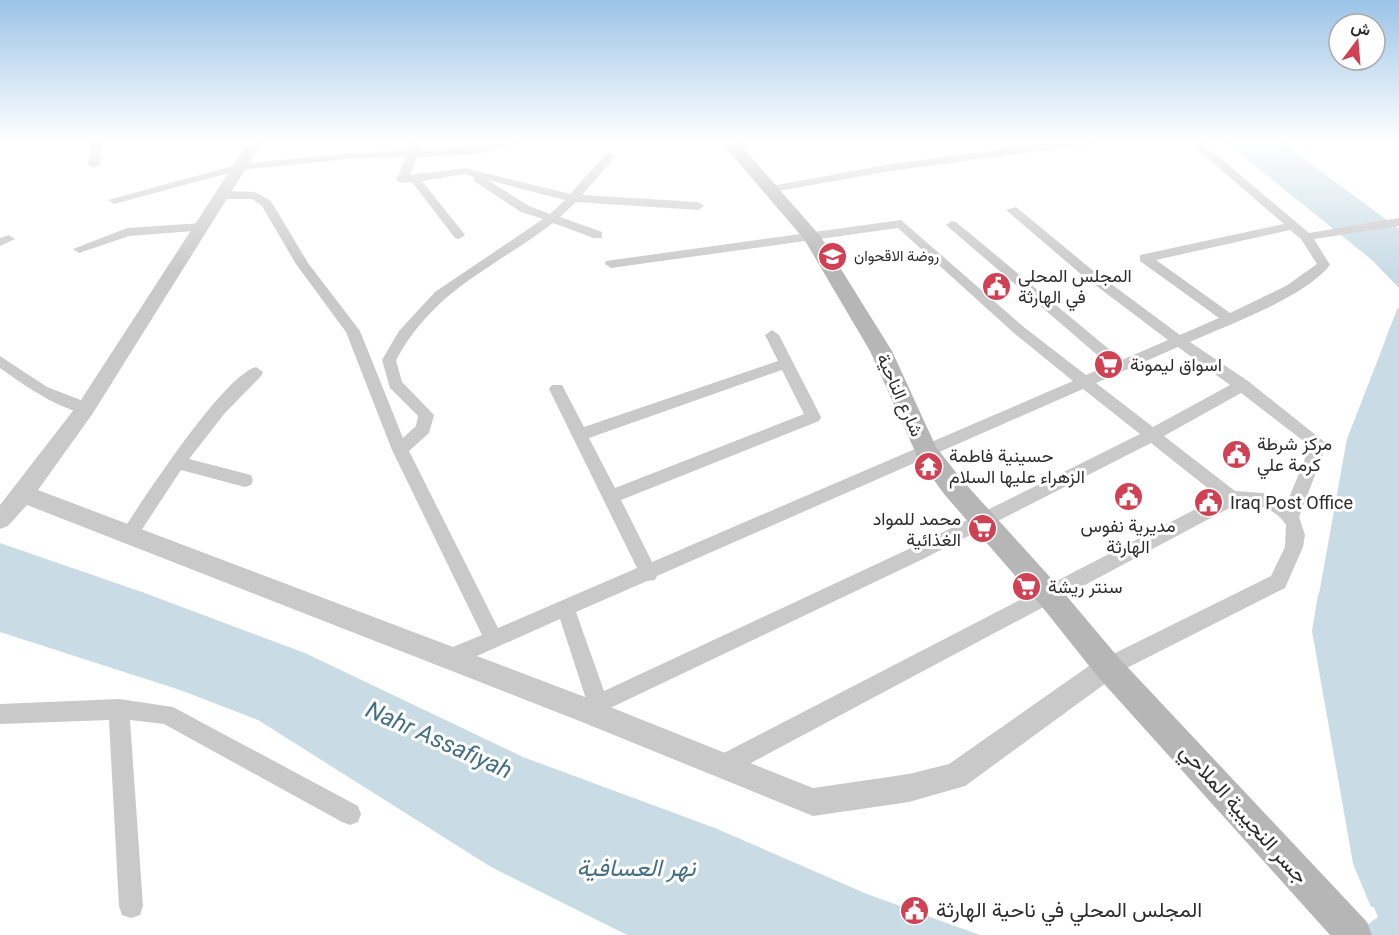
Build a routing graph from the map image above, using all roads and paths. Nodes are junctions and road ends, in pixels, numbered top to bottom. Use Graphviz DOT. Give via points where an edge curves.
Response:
graph roads {
  1 [pos="173,185"];
  2 [pos="229,185"];
  3 [pos="420,185"];
  4 [pos="487,185"];
  5 [pos="519,185"];
  6 [pos="584,185"];
  7 [pos="768,185"];
  8 [pos="793,185"];
  9 [pos="1244,185"];
  10 [pos="772,189"];
  11 [pos="222,195"];
  12 [pos="572,198"];
  13 [pos="114,200"];
  14 [pos="698,206"];
  15 [pos="1012,210"];
  16 [pos="550,220"];
  17 [pos="1399,222"];
  18 [pos="952,225"];
  19 [pos="1293,226"];
  20 [pos="202,227"];
  21 [pos="459,235"];
  22 [pos="598,235"];
  23 [pos="813,237"];
  24 [pos="1306,237"];
  25 [pos="79,249"];
  26 [pos="611,264"];
  27 [pos="1229,319"];
  28 [pos="772,335"];
  29 [pos="1179,340"];
  30 [pos="0,362"];
  31 [pos="785,364"];
  32 [pos="1120,366"];
  33 [pos="256,372"];
  34 [pos="1085,383"];
  35 [pos="1243,385"];
  36 [pos="557,389"];
  37 [pos="86,408"];
  38 [pos="579,435"];
  39 [pos="1155,435"];
  40 [pos="400,450"];
  41 [pos="926,452"];
  42 [pos="177,462"];
  43 [pos="245,480"];
  44 [pos="23,494"];
  45 [pos="611,496"];
  46 [pos="1232,498"];
  47 [pos="1290,517"];
  48 [pos="0,520"];
  49 [pos="982,521"];
  50 [pos="129,535"];
  51 [pos="649,574"];
  52 [pos="1049,595"];
  53 [pos="566,609"];
  54 [pos="494,639"];
  55 [pos="450,658"];
  56 [pos="1108,667"];
  57 [pos="1134,693"];
  58 [pos="592,707"];
  59 [pos="119,709"];
  60 [pos="0,714"];
  61 [pos="722,766"];
  62 [pos="350,814"];
  63 [pos="131,906"];
  64 [pos="1354,935"];
  1 -- 13 [label="street"];
  2 -- 11 [label="street"];
  3 -- 21 [label="street"];
  4 -- 16 [label="street"];
  5 -- 12 [label="street"];
  6 -- 12 [label="street"];
  7 -- 10 [label="main road, شارع الناحية"];
  8 -- 10 [label="street"];
  9 -- 19 [label="street"];
  10 -- 23 [label="main road, شارع الناحية"];
  11 -- 20 [label="street"];
  11 -- 40 [label="street" via="255,196 267,204 302,264 353,331"];
  12 -- 14 [label="street"];
  12 -- 16 [label="street"];
  15 -- 29 [label="street" via="1049,243"];
  16 -- 22 [label="street"];
  16 -- 40 [label="street" via="460,277 437,295 403,332 388,360 395,384 426,415 423,429"];
  17 -- 24 [label="street"];
  18 -- 32 [label="street"];
  19 -- 24 [label="street"];
  19 -- 27 [label="street" via="1145,258"];
  20 -- 25 [label="street" via="127,232"];
  20 -- 37 [label="street"];
  23 -- 26 [label="street"];
  23 -- 34 [label="street" via="901,224 1020,331"];
  23 -- 41 [label="main road, شارع الناحية" via="881,351"];
  24 -- 27 [label="street" via="1324,266 1277,297"];
  27 -- 29 [label="street"];
  28 -- 31 [label="street"];
  29 -- 32 [label="street"];
  29 -- 35 [label="street"];
  30 -- 37 [label="street" via="42,391"];
  31 -- 38 [label="street"];
  31 -- 45 [label="street" via="813,417"];
  32 -- 34 [label="street"];
  33 -- 42 [label="street" via="226,398"];
  34 -- 39 [label="street"];
  34 -- 41 [label="street"];
  35 -- 39 [label="street"];
  35 -- 47 [label="street" via="1319,444"];
  36 -- 38 [label="street"];
  37 -- 44 [label="street"];
  38 -- 45 [label="street"];
  39 -- 46 [label="street"];
  39 -- 49 [label="street"];
  40 -- 54 [label="street"];
  41 -- 49 [label="main road, شارع الناحية"];
  41 -- 51 [label="street"];
  42 -- 43 [label="street"];
  42 -- 50 [label="street"];
  44 -- 48 [label="street"];
  44 -- 50 [label="street"];
  45 -- 51 [label="street"];
  46 -- 47 [label="street" via="1246,495 1274,502"];
  46 -- 52 [label="street"];
  47 -- 56 [label="street" via="1297,533 1291,559 1278,582"];
  49 -- 52 [label="main road, شارع الناحية"];
  49 -- 58 [label="street"];
  50 -- 55 [label="street"];
  51 -- 53 [label="street"];
  52 -- 56 [label="main road, شارع الناحية"];
  52 -- 61 [label="street"];
  53 -- 54 [label="street"];
  53 -- 58 [label="street"];
  54 -- 55 [label="street"];
  55 -- 58 [label="street"];
  56 -- 57 [label="main road, شارع الناحية"];
  56 -- 61 [label="street" via="955,776 909,788 813,802"];
  57 -- 64 [label="main road, جسر النجيبية الملاحي"];
  58 -- 61 [label="street"];
  59 -- 60 [label="street"];
  59 -- 62 [label="street" via="166,714"];
  59 -- 63 [label="street"];
}
